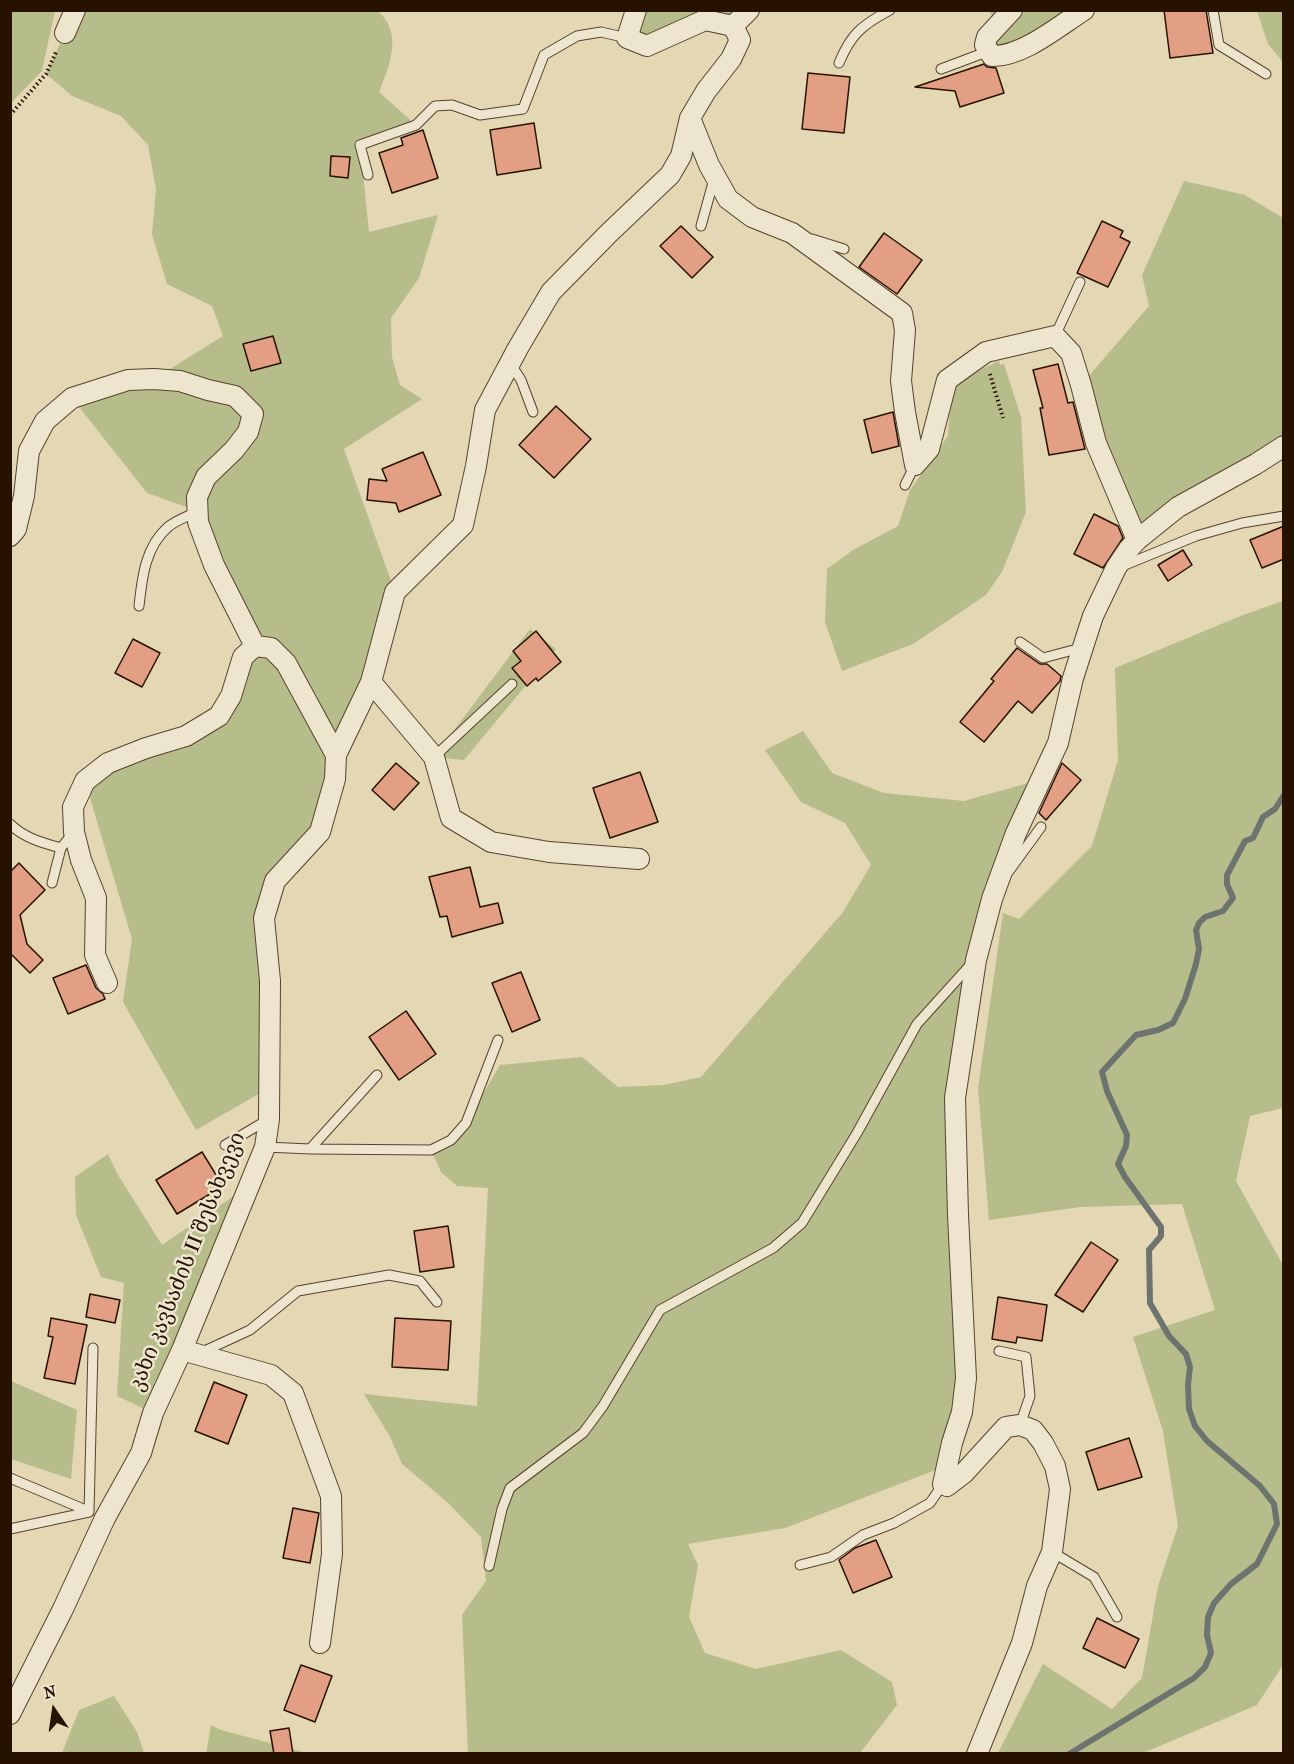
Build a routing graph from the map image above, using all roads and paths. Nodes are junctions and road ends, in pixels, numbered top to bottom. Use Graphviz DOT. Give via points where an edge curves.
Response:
graph roads {
  1 [pos="66,10"];
  2 [pos="75,10"];
  3 [pos="636,10"];
  4 [pos="749,10"];
  5 [pos="890,10"];
  6 [pos="1012,10"];
  7 [pos="1084,10"];
  8 [pos="1213,10"];
  9 [pos="733,26"];
  10 [pos="65,33"];
  11 [pos="627,38"];
  12 [pos="989,51"];
  13 [pos="839,63"];
  14 [pos="941,69"];
  15 [pos="1266,74"];
  16 [pos="10,114"];
  17 [pos="690,118"];
  18 [pos="368,175"];
  19 [pos="715,176"];
  20 [pos="700,226"];
  21 [pos="792,233"];
  22 [pos="844,249"];
  23 [pos="1080,282"];
  24 [pos="1055,336"];
  25 [pos="986,352"];
  26 [pos="510,363"];
  27 [pos="533,412"];
  28 [pos="1003,418"];
  29 [pos="1284,446"];
  30 [pos="915,465"];
  31 [pos="905,484"];
  32 [pos="198,512"];
  33 [pos="1284,516"];
  34 [pos="10,536"];
  35 [pos="1137,540"];
  36 [pos="1116,568"];
  37 [pos="139,606"];
  38 [pos="1020,642"];
  39 [pos="255,646"];
  40 [pos="1082,648"];
  41 [pos="371,682"];
  42 [pos="512,684"];
  43 [pos="336,754"];
  44 [pos="434,757"];
  45 [pos="10,824"];
  46 [pos="1041,827"];
  47 [pos="74,832"];
  48 [pos="61,848"];
  49 [pos="639,860"];
  50 [pos="52,883"];
  51 [pos="992,899"];
  52 [pos="976,960"];
  53 [pos="107,983"];
  54 [pos="498,1040"];
  55 [pos="377,1076"];
  56 [pos="268,1119"];
  57 [pos="225,1145"];
  58 [pos="265,1147"];
  59 [pos="310,1149"];
  60 [pos="436,1302"];
  61 [pos="93,1348"];
  62 [pos="999,1351"];
  63 [pos="190,1352"];
  64 [pos="1020,1425"];
  65 [pos="10,1478"];
  66 [pos="943,1484"];
  67 [pos="97,1515"];
  68 [pos="10,1529"];
  69 [pos="1052,1552"];
  70 [pos="801,1565"];
  71 [pos="489,1566"];
  72 [pos="1117,1617"];
  73 [pos="320,1643"];
  74 [pos="10,1714"];
  75 [pos="977,1754"];
  1 -- 10 [label="street"];
  2 -- 10 [label="street"];
  3 -- 11 [label="street"];
  4 -- 9 [label="street"];
  5 -- 13 [label="lane" via="865,24 848,43"];
  6 -- 12 [label="street" via="987,37 985,45"];
  7 -- 12 [label="street" via="1005,56 992,56"];
  8 -- 15 [label="lane" via="1219,45"];
  9 -- 11 [label="street" via="705,20 647,46"];
  9 -- 17 [label="street, კახი კავსაძის II შესახვევი" via="740,40"];
  10 -- 16 [label="path" via="46,74"];
  11 -- 18 [label="lane" via="602,32 577,36 543,55 523,110 480,115 452,105 435,106 416,125 360,145"];
  12 -- 14 [label="lane"];
  17 -- 19 [label="street"];
  17 -- 26 [label="street, კახი კავსაძის II შესახვევი" via="681,156 670,175 551,292"];
  19 -- 20 [label="lane"];
  19 -- 21 [label="street" via="728,199 752,217"];
  21 -- 22 [label="lane"];
  21 -- 30 [label="street" via="902,313 902,381"];
  23 -- 24 [label="lane"];
  24 -- 25 [label="street"];
  24 -- 35 [label="street" via="1071,353 1096,443"];
  25 -- 28 [label="path"];
  25 -- 30 [label="street" via="948,380 929,449"];
  26 -- 27 [label="lane"];
  26 -- 41 [label="street, კახი კავსაძის II შესახვევი" via="485,410 463,525 395,592"];
  29 -- 35 [label="street" via="1178,507"];
  30 -- 31 [label="lane"];
  32 -- 34 [label="street" via="198,497 206,477 248,432 254,414 235,396 180,381 128,380 72,398 45,421 29,451 24,496 16,529"];
  32 -- 37 [label="lane" via="169,526 151,548"];
  32 -- 39 [label="street" via="214,565"];
  33 -- 36 [label="lane" via="1196,536"];
  35 -- 36 [label="street"];
  36 -- 40 [label="street"];
  38 -- 40 [label="lane" via="1043,658"];
  39 -- 43 [label="street" via="270,648 286,663"];
  39 -- 47 [label="street" via="243,657 231,696 219,716 186,736 108,763 85,781 73,807"];
  40 -- 51 [label="street" via="1058,743 1016,833"];
  41 -- 43 [label="street, კახი კავსაძის II შესახვევი"];
  41 -- 44 [label="street"];
  42 -- 44 [label="lane"];
  43 -- 56 [label="street, კახი კავსაძის II შესახვევი" via="335,779 320,832 275,881 264,918 270,981"];
  44 -- 49 [label="street" via="451,818 491,842"];
  45 -- 48 [label="lane" via="40,842"];
  46 -- 51 [label="lane"];
  47 -- 48 [label="lane"];
  47 -- 53 [label="street" via="96,898 95,955"];
  48 -- 50 [label="lane"];
  51 -- 52 [label="street"];
  52 -- 66 [label="street" via="955,1098 966,1378 962,1412"];
  52 -- 71 [label="lane" via="917,1024 802,1223 773,1248 660,1310 603,1406 583,1432 510,1488"];
  54 -- 59 [label="lane" via="466,1123 451,1140 431,1150"];
  55 -- 59 [label="lane"];
  56 -- 57 [label="lane"];
  56 -- 58 [label="street, კახი კავსაძის II შესახვევი"];
  58 -- 59 [label="lane"];
  58 -- 63 [label="street, კახი კავსაძის II შესახვევი"];
  60 -- 63 [label="lane" via="420,1281 389,1275 298,1291 250,1330"];
  61 -- 67 [label="lane"];
  62 -- 64 [label="lane" via="1026,1357 1030,1396"];
  63 -- 67 [label="street, კახი კავსაძის II შესახვევი" via="153,1413 141,1453"];
  63 -- 73 [label="street" via="271,1375 293,1393 331,1496 332,1554"];
  64 -- 66 [label="street" via="1006,1428 964,1473 947,1486"];
  64 -- 69 [label="street" via="1033,1430 1055,1466 1060,1489"];
  65 -- 67 [label="lane"];
  66 -- 70 [label="lane" via="930,1503 894,1523 863,1534 831,1557"];
  67 -- 68 [label="lane"];
  67 -- 74 [label="street, კახი კავსაძის II შესახვევი" via="63,1609"];
  69 -- 72 [label="lane" via="1094,1577"];
  69 -- 75 [label="street" via="1022,1643"];
}
